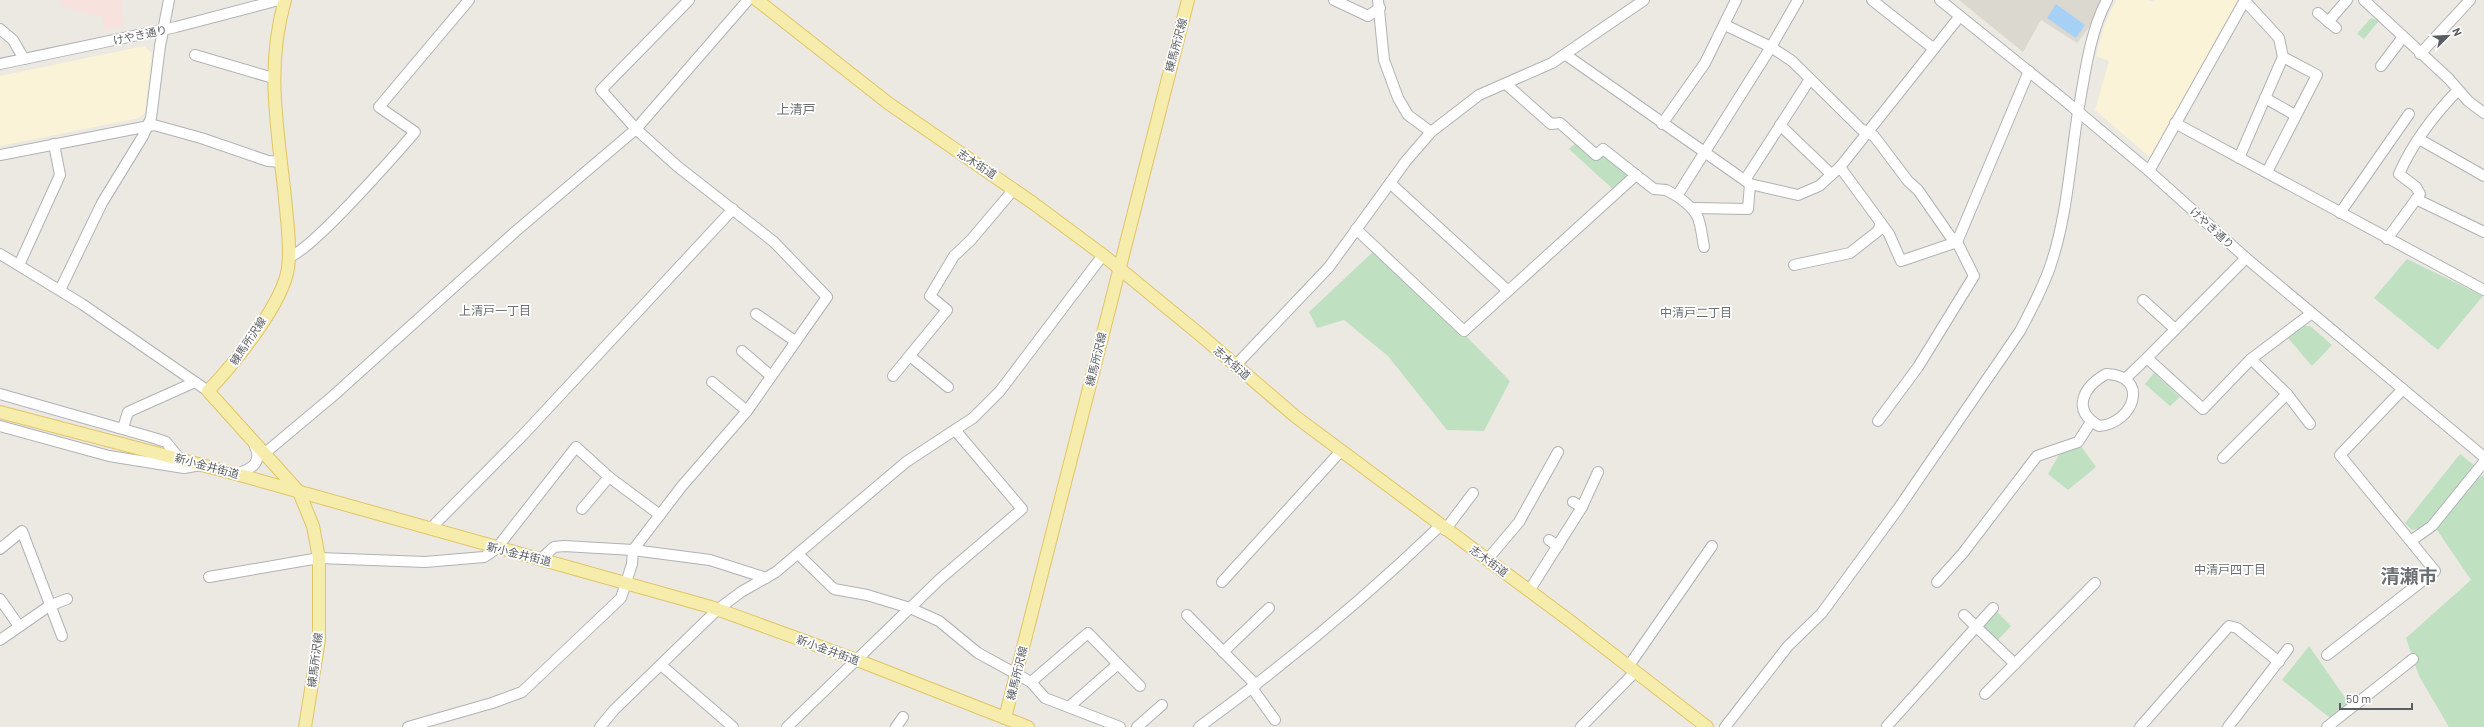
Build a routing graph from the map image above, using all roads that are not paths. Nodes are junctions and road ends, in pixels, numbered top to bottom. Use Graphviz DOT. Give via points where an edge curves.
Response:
graph roads {
  1 [pos="169,0"];
  2 [pos="470,0"];
  3 [pos="689,0"];
  4 [pos="748,0"];
  5 [pos="757,0"];
  6 [pos="1188,0"];
  7 [pos="1334,0"];
  8 [pos="1644,0"];
  9 [pos="1736,0"];
  10 [pos="1798,0"];
  11 [pos="1872,0"];
  12 [pos="1940,0"];
  13 [pos="2106,0"];
  14 [pos="2245,0"];
  15 [pos="2347,0"];
  16 [pos="2364,0"];
  17 [pos="2470,0"];
  18 [pos="282,3"];
  19 [pos="1379,4"];
  20 [pos="2318,13"];
  21 [pos="1960,16"];
  22 [pos="1725,25"];
  23 [pos="0,29"];
  24 [pos="164,30"];
  25 [pos="2402,37"];
  26 [pos="1771,47"];
  27 [pos="1934,49"];
  28 [pos="2420,54"];
  29 [pos="195,55"];
  30 [pos="1566,55"];
  31 [pos="2283,57"];
  32 [pos="24,59"];
  33 [pos="0,64"];
  34 [pos="2381,66"];
  35 [pos="2029,71"];
  36 [pos="273,78"];
  37 [pos="1810,79"];
  38 [pos="1506,84"];
  39 [pos="2458,90"];
  40 [pos="2265,98"];
  41 [pos="2078,112"];
  42 [pos="2409,114"];
  43 [pos="2484,114"];
  44 [pos="2295,115"];
  45 [pos="2175,123"];
  46 [pos="1662,124"];
  47 [pos="1780,125"];
  48 [pos="148,126"];
  49 [pos="636,129"];
  50 [pos="1432,132"];
  51 [pos="1867,133"];
  52 [pos="2419,139"];
  53 [pos="54,144"];
  54 [pos="1703,152"];
  55 [pos="0,154"];
  56 [pos="2239,158"];
  57 [pos="281,162"];
  58 [pos="1840,167"];
  59 [pos="2149,171"];
  60 [pos="2267,172"];
  61 [pos="1831,174"];
  62 [pos="1636,175"];
  63 [pos="2484,176"];
  64 [pos="1747,182"];
  65 [pos="1390,183"];
  66 [pos="1014,190"];
  67 [pos="1677,196"];
  68 [pos="2416,199"];
  69 [pos="1694,208"];
  70 [pos="733,209"];
  71 [pos="2340,213"];
  72 [pos="1881,223"];
  73 [pos="1356,229"];
  74 [pos="2484,232"];
  75 [pos="2387,239"];
  76 [pos="1957,242"];
  77 [pos="1704,247"];
  78 [pos="0,254"];
  79 [pos="1103,255"];
  80 [pos="288,257"];
  81 [pos="2246,258"];
  82 [pos="1794,264"];
  83 [pos="19,265"];
  84 [pos="1119,268"];
  85 [pos="60,290"];
  86 [pos="1507,290"];
  87 [pos="2484,290"];
  88 [pos="2143,300"];
  89 [pos="2312,313"];
  90 [pos="756,314"];
  91 [pos="2175,329"];
  92 [pos="794,341"];
  93 [pos="742,351"];
  94 [pos="910,356"];
  95 [pos="2147,358"];
  96 [pos="2251,359"];
  97 [pos="1235,366"];
  98 [pos="771,376"];
  99 [pos="893,376"];
  100 [pos="2126,378"];
  101 [pos="195,382"];
  102 [pos="712,382"];
  103 [pos="948,387"];
  104 [pos="2403,389"];
  105 [pos="208,391"];
  106 [pos="0,394"];
  107 [pos="2287,394"];
  108 [pos="747,411"];
  109 [pos="0,412"];
  110 [pos="1878,421"];
  111 [pos="2091,422"];
  112 [pos="2310,424"];
  113 [pos="0,426"];
  114 [pos="123,428"];
  115 [pos="955,430"];
  116 [pos="252,439"];
  117 [pos="1340,452"];
  118 [pos="1558,452"];
  119 [pos="265,453"];
  120 [pos="2484,457"];
  121 [pos="2223,458"];
  122 [pos="180,459"];
  123 [pos="2484,462"];
  124 [pos="201,465"];
  125 [pos="1598,472"];
  126 [pos="236,474"];
  127 [pos="609,477"];
  128 [pos="299,492"];
  129 [pos="1473,493"];
  130 [pos="582,509"];
  131 [pos="660,516"];
  132 [pos="430,528"];
  133 [pos="1443,528"];
  134 [pos="1549,540"];
  135 [pos="2412,540"];
  136 [pos="1558,546"];
  137 [pos="1712,546"];
  138 [pos="496,548"];
  139 [pos="0,549"];
  140 [pos="633,550"];
  141 [pos="799,555"];
  142 [pos="318,558"];
  143 [pos="541,559"];
  144 [pos="1487,560"];
  145 [pos="209,577"];
  146 [pos="766,578"];
  147 [pos="627,582"];
  148 [pos="1222,582"];
  149 [pos="1937,582"];
  150 [pos="2095,583"];
  151 [pos="1529,590"];
  152 [pos="0,599"];
  153 [pos="67,599"];
  154 [pos="49,606"];
  155 [pos="910,608"];
  156 [pos="1269,608"];
  157 [pos="1993,608"];
  158 [pos="717,610"];
  159 [pos="1187,615"];
  160 [pos="1964,615"];
  161 [pos="19,626"];
  162 [pos="1976,626"];
  163 [pos="62,636"];
  164 [pos="0,640"];
  165 [pos="2288,649"];
  166 [pos="1224,652"];
  167 [pos="2327,655"];
  168 [pos="2413,658"];
  169 [pos="857,660"];
  170 [pos="2279,662"];
  171 [pos="1118,664"];
  172 [pos="2015,664"];
  173 [pos="661,665"];
  174 [pos="1632,669"];
  175 [pos="1016,675"];
  176 [pos="1031,682"];
  177 [pos="1140,686"];
  178 [pos="1254,687"];
  179 [pos="1985,694"];
  180 [pos="1162,705"];
  181 [pos="1070,706"];
  182 [pos="903,717"];
  183 [pos="1005,718"];
  184 [pos="1275,720"];
  185 [pos="1887,726"];
  186 [pos="306,727"];
  187 [pos="408,727"];
  188 [pos="600,727"];
  189 [pos="733,727"];
  190 [pos="787,727"];
  191 [pos="896,727"];
  192 [pos="1028,727"];
  193 [pos="1120,727"];
  194 [pos="1138,727"];
  195 [pos="1199,727"];
  196 [pos="1581,727"];
  197 [pos="1707,727"];
  198 [pos="1725,727"];
  199 [pos="2140,727"];
  200 [pos="2228,727"];
  201 [pos="2327,727"];
  1 -- 24 [label="street"];
  2 -- 80 [label="street" via="379,107 415,132 326,227 296,255"];
  3 -- 49 [label="street" via="601,90"];
  4 -- 49 [label="street"];
  5 -- 66 [label="main road, 志木街道" via="888,103"];
  6 -- 84 [label="main road, 練馬所沢線"];
  7 -- 19 [label="street" via="1368,16"];
  8 -- 30 [label="street"];
  9 -- 22 [label="street"];
  10 -- 26 [label="street"];
  11 -- 27 [label="street"];
  12 -- 21 [label="street, けやき通り"];
  13 -- 41 [label="street" via="2091,44"];
  14 -- 31 [label="street" via="2279,38"];
  14 -- 45 [label="street"];
  15 -- 20 [label="street" via="2332,25"];
  16 -- 25 [label="street"];
  17 -- 28 [label="street"];
  18 -- 24 [label="street, けやき通り"];
  18 -- 36 [label="main road, 練馬所沢線"];
  19 -- 50 [label="street" via="1384,60 1398,98 1408,114"];
  21 -- 27 [label="street"];
  21 -- 35 [label="street, けやき通り"];
  22 -- 26 [label="street"];
  22 -- 46 [label="street" via="1705,63"];
  23 -- 32 [label="street" via="13,40"];
  24 -- 32 [label="street, けやき通り"];
  24 -- 48 [label="street"];
  25 -- 28 [label="street"];
  25 -- 34 [label="street"];
  26 -- 37 [label="street" via="1792,61"];
  26 -- 54 [label="street"];
  27 -- 51 [label="street"];
  28 -- 39 [label="street"];
  29 -- 36 [label="street"];
  30 -- 38 [label="street"];
  30 -- 46 [label="street"];
  31 -- 40 [label="street"];
  31 -- 44 [label="street" via="2317,75"];
  32 -- 33 [label="street, けやき通り"];
  35 -- 41 [label="street, けやき通り"];
  35 -- 76 [label="street"];
  36 -- 57 [label="main road, 練馬所沢線"];
  37 -- 47 [label="street"];
  37 -- 51 [label="street"];
  38 -- 50 [label="street" via="1479,95"];
  38 -- 62 [label="street" via="1551,124 1560,124 1596,155 1603,149"];
  39 -- 43 [label="street"];
  39 -- 52 [label="street"];
  40 -- 44 [label="street"];
  40 -- 56 [label="street"];
  41 -- 59 [label="street, けやき通り"];
  41 -- 198 [label="street" via="2056,244 2042,288 2023,325 1898,509 1821,614 1788,646"];
  42 -- 71 [label="street"];
  44 -- 60 [label="street"];
  45 -- 56 [label="street"];
  45 -- 59 [label="street"];
  46 -- 54 [label="street"];
  47 -- 61 [label="street"];
  47 -- 64 [label="street"];
  48 -- 53 [label="street"];
  48 -- 57 [label="street" via="162,126 268,161"];
  48 -- 85 [label="street" via="102,202"];
  49 -- 70 [label="street" via="677,166"];
  49 -- 119 [label="street" via="516,231 333,396"];
  50 -- 65 [label="street" via="1420,142"];
  51 -- 58 [label="street"];
  51 -- 76 [label="street" via="1874,136"];
  52 -- 63 [label="street"];
  52 -- 68 [label="street" via="2399,174 2416,187 2420,194"];
  53 -- 55 [label="street"];
  53 -- 83 [label="street" via="60,175"];
  54 -- 64 [label="street"];
  54 -- 67 [label="street"];
  56 -- 60 [label="street"];
  57 -- 80 [label="main road, 練馬所沢線"];
  58 -- 61 [label="street"];
  58 -- 72 [label="street"];
  59 -- 81 [label="street, けやき通り"];
  60 -- 71 [label="street"];
  61 -- 64 [label="street" via="1818,186 1798,195"];
  62 -- 67 [label="street" via="1654,189 1666,190"];
  62 -- 86 [label="street"];
  64 -- 69 [label="street" via="1748,209"];
  65 -- 73 [label="street"];
  65 -- 86 [label="street"];
  66 -- 79 [label="main road, 志木街道"];
  66 -- 94 [label="street" via="954,256 930,296 948,310"];
  67 -- 69 [label="street"];
  68 -- 74 [label="street"];
  68 -- 75 [label="street"];
  69 -- 77 [label="street" via="1698,215"];
  70 -- 92 [label="street" via="774,242 827,297"];
  70 -- 132 [label="street" via="523,435"];
  71 -- 75 [label="street"];
  72 -- 76 [label="street" via="1901,261"];
  72 -- 82 [label="street" via="1878,231 1850,253"];
  73 -- 86 [label="street" via="1464,331"];
  73 -- 97 [label="street" via="1329,267"];
  75 -- 87 [label="street"];
  76 -- 110 [label="street" via="1974,276 1918,367"];
  78 -- 83 [label="street"];
  79 -- 84 [label="main road, 志木街道"];
  79 -- 115 [label="street" via="1000,392 973,418"];
  80 -- 105 [label="main road, 練馬所沢線" via="284,282 275,299 242,353"];
  81 -- 89 [label="street, けやき通り"];
  81 -- 91 [label="street"];
  83 -- 85 [label="street"];
  84 -- 97 [label="main road, 志木街道"];
  84 -- 175 [label="main road, 練馬所沢線"];
  85 -- 101 [label="street"];
  88 -- 91 [label="street"];
  89 -- 96 [label="street"];
  89 -- 104 [label="street, けやき通り"];
  90 -- 92 [label="street"];
  91 -- 95 [label="street"];
  92 -- 98 [label="street"];
  93 -- 98 [label="street"];
  94 -- 99 [label="street"];
  94 -- 103 [label="street"];
  95 -- 96 [label="street" via="2203,409"];
  95 -- 100 [label="street"];
  96 -- 107 [label="street"];
  97 -- 117 [label="main road, 志木街道"];
  98 -- 108 [label="street"];
  100 -- 111 [label="street" via="2133,392 2129,410 2121,419 2110,425 2099,426"];
  100 -- 111 [label="street" via="2119,374 2106,374 2095,380 2088,388 2083,398 2083,409"];
  101 -- 105 [label="street"];
  101 -- 114 [label="street" via="128,412"];
  102 -- 108 [label="street"];
  104 -- 120 [label="street, けやき通り"];
  104 -- 135 [label="street" via="2340,455"];
  105 -- 116 [label="main road, 練馬所沢線"];
  106 -- 114 [label="street"];
  107 -- 112 [label="street"];
  107 -- 121 [label="street"];
  108 -- 131 [label="street"];
  109 -- 122 [label="main road, 新小金井街道"];
  111 -- 149 [label="street" via="2078,442 2037,456 1963,553"];
  113 -- 124 [label="street" via="109,456 184,468"];
  114 -- 122 [label="street" via="166,442"];
  115 -- 141 [label="street" via="906,462"];
  115 -- 155 [label="street" via="1022,509"];
  116 -- 119 [label="main road, 練馬所沢線"];
  116 -- 126 [label="street" via="258,450 256,464"];
  117 -- 133 [label="main road, 志木街道"];
  117 -- 148 [label="street"];
  118 -- 144 [label="street" via="1519,522"];
  119 -- 128 [label="main road, 練馬所沢線"];
  122 -- 124 [label="main road, 新小金井街道"];
  123 -- 135 [label="street" via="2432,526"];
  124 -- 126 [label="main road, 新小金井街道"];
  125 -- 136 [label="street" via="1578,504"];
  126 -- 128 [label="main road, 新小金井街道"];
  127 -- 130 [label="street"];
  127 -- 131 [label="street"];
  127 -- 138 [label="street" via="576,447"];
  128 -- 132 [label="main road, 新小金井街道"];
  128 -- 142 [label="main road, 練馬所沢線" via="313,526"];
  129 -- 133 [label="street"];
  131 -- 140 [label="street"];
  132 -- 138 [label="main road, 新小金井街道"];
  133 -- 144 [label="main road, 志木街道"];
  133 -- 178 [label="street"];
  134 -- 136 [label="street"];
  135 -- 167 [label="street" via="2435,570"];
  136 -- 151 [label="street"];
  137 -- 174 [label="street"];
  138 -- 142 [label="street" via="484,557 432,561"];
  138 -- 143 [label="main road, 新小金井街道"];
  139 -- 154 [label="street" via="22,530"];
  140 -- 143 [label="street" via="564,546 554,547"];
  140 -- 146 [label="street" via="710,560"];
  140 -- 147 [label="street"];
  141 -- 146 [label="street"];
  141 -- 155 [label="street" via="834,589 867,595"];
  142 -- 145 [label="street"];
  142 -- 186 [label="main road, 練馬所沢線" via="319,640"];
  143 -- 147 [label="main road, 新小金井街道"];
  144 -- 151 [label="main road, 志木街道"];
  146 -- 158 [label="street"];
  147 -- 158 [label="main road, 新小金井街道"];
  147 -- 187 [label="street" via="621,598 522,692"];
  150 -- 172 [label="street"];
  151 -- 174 [label="main road, 志木街道"];
  152 -- 161 [label="street"];
  153 -- 154 [label="street"];
  154 -- 161 [label="street"];
  154 -- 163 [label="street"];
  155 -- 169 [label="street"];
  155 -- 175 [label="street" via="939,621 978,654"];
  156 -- 166 [label="street"];
  157 -- 162 [label="street"];
  158 -- 169 [label="main road, 新小金井街道"];
  158 -- 173 [label="street"];
  159 -- 166 [label="street"];
  160 -- 162 [label="street"];
  161 -- 164 [label="street"];
  162 -- 172 [label="street"];
  162 -- 185 [label="street"];
  165 -- 170 [label="street"];
  166 -- 178 [label="street"];
  168 -- 201 [label="street"];
  169 -- 183 [label="main road, 新小金井街道"];
  169 -- 190 [label="street"];
  170 -- 199 [label="street" via="2237,628 2229,626"];
  170 -- 200 [label="street"];
  171 -- 176 [label="street" via="1088,633"];
  171 -- 177 [label="street"];
  171 -- 181 [label="street"];
  172 -- 179 [label="street"];
  173 -- 188 [label="street"];
  173 -- 189 [label="street"];
  174 -- 196 [label="street"];
  174 -- 197 [label="main road, 志木街道"];
  175 -- 176 [label="street"];
  175 -- 183 [label="main road, 練馬所沢線"];
  176 -- 181 [label="street" via="1045,698"];
  178 -- 184 [label="street"];
  178 -- 195 [label="street"];
  180 -- 194 [label="street"];
  181 -- 193 [label="street"];
  182 -- 191 [label="street"];
  183 -- 192 [label="main road, 新小金井街道"];
}
